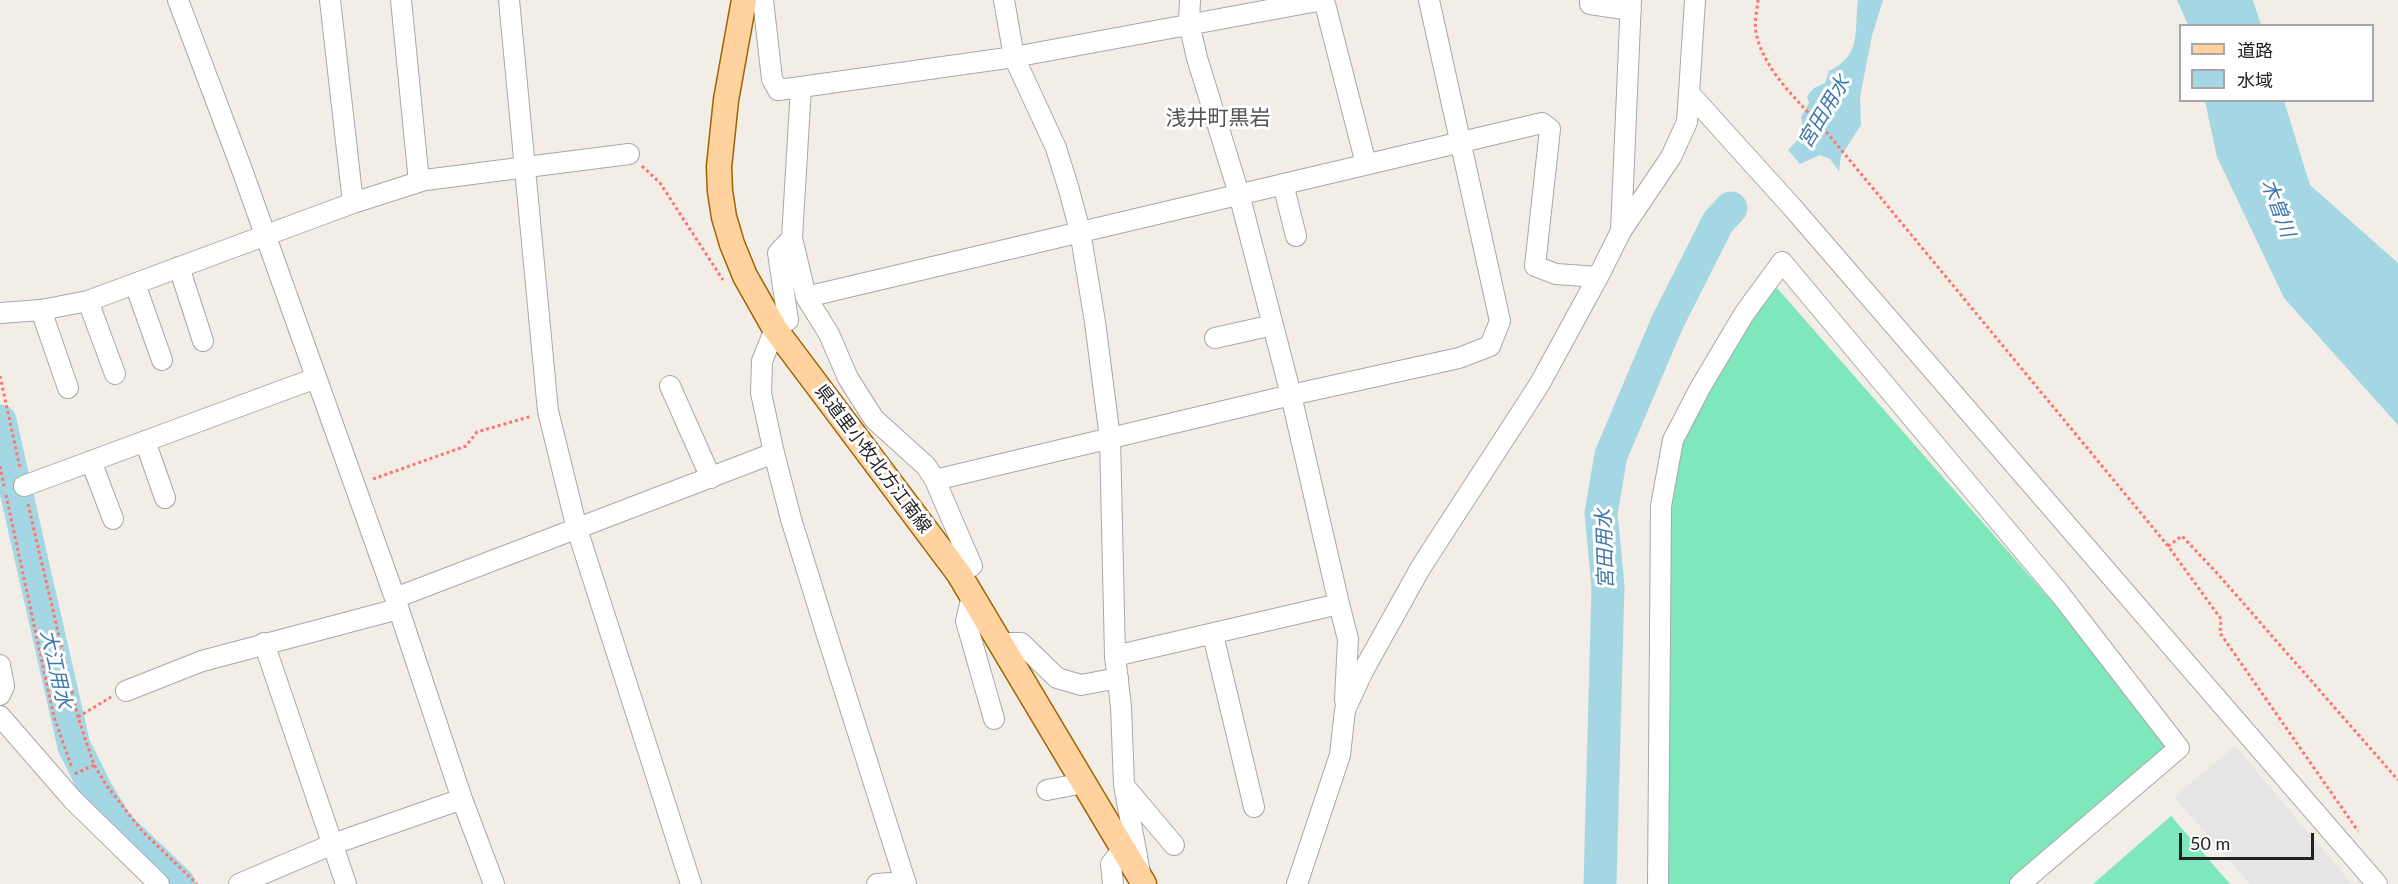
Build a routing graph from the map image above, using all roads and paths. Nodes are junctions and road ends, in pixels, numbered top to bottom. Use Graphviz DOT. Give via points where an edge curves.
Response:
graph roads {
  1 [pos="178,0"];
  2 [pos="330,0"];
  3 [pos="401,0"];
  4 [pos="509,0"];
  5 [pos="744,0"];
  6 [pos="763,0"];
  7 [pos="1004,0"];
  8 [pos="1190,0"];
  9 [pos="1324,0"];
  10 [pos="1429,0"];
  11 [pos="1590,0"];
  12 [pos="1695,0"];
  13 [pos="1758,0"];
  14 [pos="1631,5"];
  15 [pos="1189,23"];
  16 [pos="1014,57"];
  17 [pos="801,87"];
  18 [pos="1689,93"];
  19 [pos="1461,142"];
  20 [pos="629,154"];
  21 [pos="1366,164"];
  22 [pos="524,169"];
  23 [pos="419,182"];
  24 [pos="1283,184"];
  25 [pos="1239,194"];
  26 [pos="353,203"];
  27 [pos="1080,231"];
  28 [pos="1621,231"];
  29 [pos="264,236"];
  30 [pos="1296,236"];
  31 [pos="792,238"];
  32 [pos="179,267"];
  33 [pos="1598,277"];
  34 [pos="724,283"];
  35 [pos="135,284"];
  36 [pos="806,297"];
  37 [pos="88,301"];
  38 [pos="41,310"];
  39 [pos="0,313"];
  40 [pos="1273,325"];
  41 [pos="775,329"];
  42 [pos="1215,338"];
  43 [pos="203,341"];
  44 [pos="162,360"];
  45 [pos="115,374"];
  46 [pos="0,376"];
  47 [pos="316,378"];
  48 [pos="670,386"];
  49 [pos="68,388"];
  50 [pos="1291,395"];
  51 [pos="548,411"];
  52 [pos="1110,438"];
  53 [pos="145,441"];
  54 [pos="774,453"];
  55 [pos="92,461"];
  56 [pos="0,466"];
  57 [pos="711,478"];
  58 [pos="935,480"];
  59 [pos="24,486"];
  60 [pos="353,487"];
  61 [pos="165,498"];
  62 [pos="113,519"];
  63 [pos="577,529"];
  64 [pos="2168,546"];
  65 [pos="959,573"];
  66 [pos="972,596"];
  67 [pos="396,603"];
  68 [pos="1339,604"];
  69 [pos="1213,635"];
  70 [pos="264,643"];
  71 [pos="1001,643"];
  72 [pos="1115,656"];
  73 [pos="0,665"];
  74 [pos="1118,678"];
  75 [pos="126,691"];
  76 [pos="0,695"];
  77 [pos="1345,710"];
  78 [pos="0,716"];
  79 [pos="78,717"];
  80 [pos="994,719"];
  81 [pos="94,765"];
  82 [pos="75,774"];
  83 [pos="2398,780"];
  84 [pos="80,782"];
  85 [pos="1084,783"];
  86 [pos="1124,785"];
  87 [pos="1047,790"];
  88 [pos="462,799"];
  89 [pos="1254,807"];
  90 [pos="2361,836"];
  91 [pos="333,844"];
  92 [pos="1174,845"];
  93 [pos="1123,849"];
  94 [pos="1143,882"];
  95 [pos="906,883"];
  96 [pos="159,884"];
  97 [pos="197,884"];
  98 [pos="239,884"];
  99 [pos="346,884"];
  100 [pos="494,884"];
  101 [pos="691,884"];
  102 [pos="877,884"];
  103 [pos="1113,884"];
  104 [pos="1297,884"];
  105 [pos="1658,884"];
  106 [pos="2020,884"];
  107 [pos="2377,884"];
  1 -- 29 [label="street"];
  2 -- 26 [label="street"];
  3 -- 23 [label="street"];
  4 -- 22 [label="street"];
  5 -- 41 [label="main road, 県道里小牧北方江南線" via="722,132 720,191 732,244"];
  6 -- 17 [label="street" via="772,79 778,90"];
  7 -- 16 [label="street"];
  8 -- 15 [label="street"];
  9 -- 15 [label="street"];
  9 -- 21 [label="street"];
  10 -- 19 [label="street"];
  11 -- 14 [label="street" via="1590,4"];
  12 -- 18 [label="street"];
  13 -- 64 [label="path" via="1756,31 1763,54 1789,90"];
  14 -- 28 [label="street"];
  15 -- 16 [label="street"];
  15 -- 25 [label="street"];
  16 -- 17 [label="street"];
  16 -- 27 [label="street" via="1056,148"];
  17 -- 31 [label="street"];
  18 -- 28 [label="street" via="1687,122 1671,157"];
  18 -- 107 [label="street"];
  19 -- 21 [label="street"];
  19 -- 33 [label="street" via="1542,123 1550,129 1535,266 1556,274"];
  19 -- 50 [label="street" via="1500,321 1490,346 1459,358"];
  20 -- 22 [label="street"];
  20 -- 34 [label="path" via="660,183"];
  21 -- 24 [label="street"];
  22 -- 23 [label="street"];
  22 -- 51 [label="street"];
  23 -- 26 [label="street"];
  24 -- 25 [label="street"];
  24 -- 30 [label="street"];
  25 -- 27 [label="street"];
  25 -- 40 [label="street"];
  26 -- 29 [label="street"];
  27 -- 36 [label="street"];
  27 -- 52 [label="street"];
  28 -- 33 [label="street"];
  29 -- 32 [label="street"];
  29 -- 47 [label="street"];
  31 -- 36 [label="street"];
  31 -- 41 [label="street" via="778,253 788,320"];
  32 -- 35 [label="street"];
  32 -- 43 [label="street"];
  33 -- 77 [label="street" via="1539,385 1421,567"];
  35 -- 37 [label="street"];
  35 -- 44 [label="street"];
  36 -- 58 [label="street" via="874,419 926,466"];
  37 -- 38 [label="street"];
  37 -- 45 [label="street"];
  38 -- 39 [label="street"];
  38 -- 49 [label="street"];
  40 -- 42 [label="street"];
  40 -- 50 [label="street"];
  41 -- 54 [label="street" via="762,361 761,393"];
  41 -- 65 [label="main road, 県道里小牧北方江南線"];
  46 -- 59 [label="path"];
  47 -- 53 [label="street"];
  47 -- 60 [label="street"];
  48 -- 57 [label="street"];
  50 -- 52 [label="street"];
  50 -- 68 [label="street"];
  51 -- 60 [label="path" via="477,432 466,446"];
  51 -- 63 [label="street"];
  52 -- 58 [label="street"];
  52 -- 72 [label="street"];
  53 -- 55 [label="street"];
  53 -- 61 [label="street"];
  54 -- 57 [label="street"];
  54 -- 95 [label="street"];
  55 -- 59 [label="street"];
  55 -- 62 [label="street"];
  56 -- 82 [label="path" via="54,717"];
  57 -- 63 [label="street"];
  58 -- 65 [label="street" via="972,566"];
  59 -- 79 [label="path"];
  60 -- 67 [label="street"];
  63 -- 67 [label="street"];
  63 -- 101 [label="street"];
  64 -- 83 [label="path" via="2182,536"];
  64 -- 90 [label="path" via="2221,619 2220,633"];
  65 -- 66 [label="main road, 県道里小牧北方江南線"];
  66 -- 71 [label="main road, 県道里小牧北方江南線"];
  66 -- 80 [label="street" via="966,621"];
  67 -- 70 [label="street"];
  67 -- 88 [label="street"];
  68 -- 69 [label="street"];
  68 -- 77 [label="street" via="1348,639"];
  69 -- 72 [label="street"];
  69 -- 89 [label="street"];
  70 -- 75 [label="street" via="202,661"];
  70 -- 91 [label="street"];
  71 -- 74 [label="street" via="1021,643 1057,678 1081,685"];
  71 -- 85 [label="main road, 県道里小牧北方江南線"];
  72 -- 74 [label="street"];
  73 -- 76 [label="street" via="4,686"];
  74 -- 86 [label="street"];
  75 -- 79 [label="path" via="103,700"];
  77 -- 104 [label="street" via="1340,755"];
  78 -- 96 [label="street" via="73,800"];
  79 -- 81 [label="path"];
  81 -- 82 [label="path"];
  81 -- 97 [label="path" via="142,831"];
  82 -- 84 [label="path"];
  85 -- 87 [label="street"];
  85 -- 93 [label="main road, 県道里小牧北方江南線"];
  86 -- 92 [label="street"];
  86 -- 94 [label="street"];
  88 -- 91 [label="street"];
  88 -- 100 [label="street"];
  91 -- 98 [label="street"];
  91 -- 99 [label="street"];
  93 -- 94 [label="main road, 県道里小牧北方江南線"];
  93 -- 103 [label="street" via="1111,864"];
  95 -- 102 [label="street"];
  105 -- 106 [label="street" via="1661,506 1673,440 1744,314 1782,262 2060,594 2179,748"];
}
